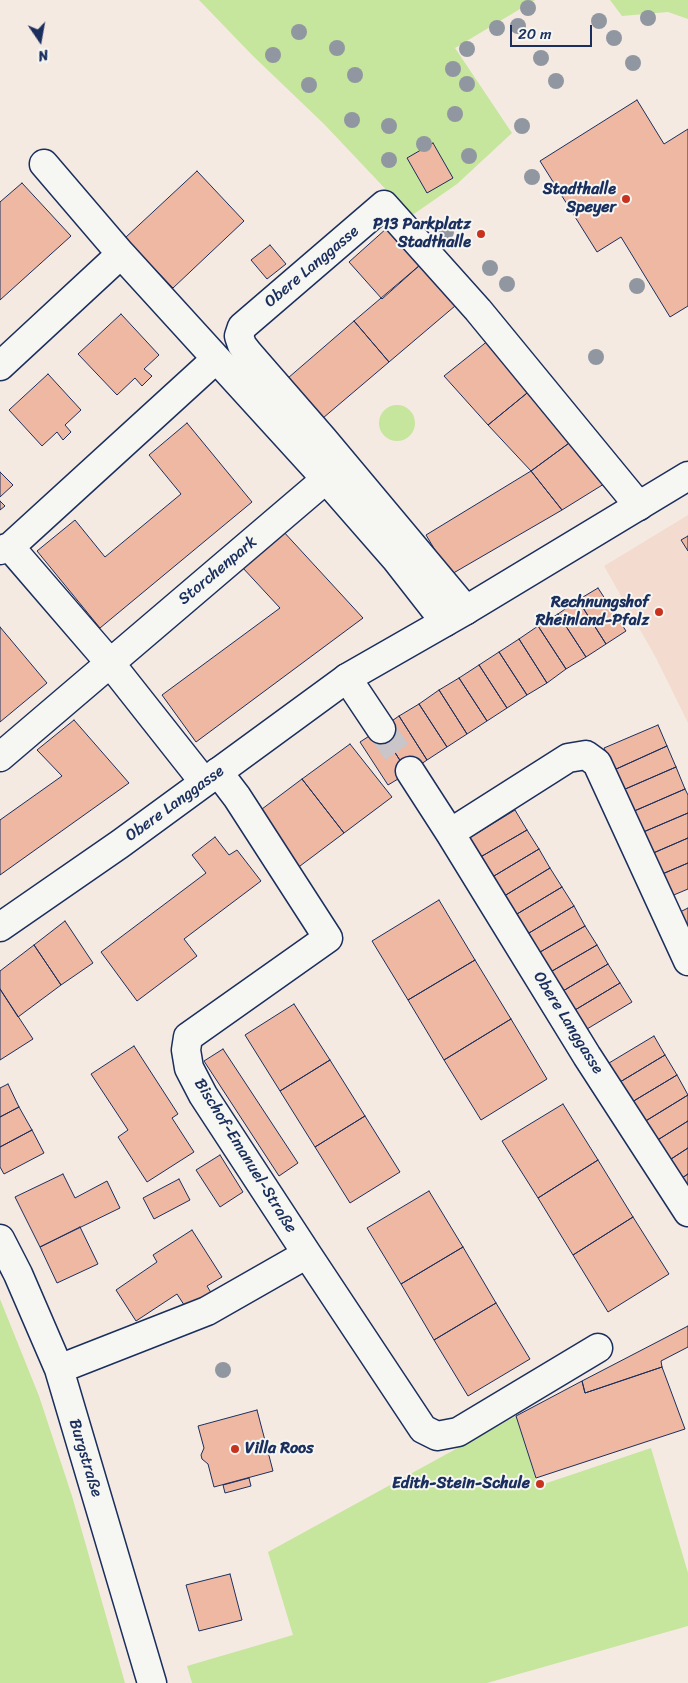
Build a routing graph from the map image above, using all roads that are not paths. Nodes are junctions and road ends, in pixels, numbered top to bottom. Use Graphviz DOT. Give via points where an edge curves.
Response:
graph roads {
  1 [pos="44,164"];
  2 [pos="121,254"];
  3 [pos="216,359"];
  4 [pos="0,366"];
  5 [pos="688,476"];
  6 [pos="326,479"];
  7 [pos="639,506"];
  8 [pos="5,548"];
  9 [pos="455,616"];
  10 [pos="110,663"];
  11 [pos="347,678"];
  12 [pos="381,728"];
  13 [pos="0,757"];
  14 [pos="410,771"];
  15 [pos="211,777"];
  16 [pos="450,833"];
  17 [pos="0,927"];
  18 [pos="688,961"];
  19 [pos="688,1212"];
  20 [pos="0,1240"];
  21 [pos="307,1254"];
  22 [pos="598,1348"];
  23 [pos="58,1369"];
  24 [pos="152,1683"];
  1 -- 2 [label="street"];
  2 -- 3 [label="street"];
  2 -- 4 [label="street"];
  3 -- 6 [label="street"];
  3 -- 8 [label="street"];
  5 -- 7 [label="street, Obere Langgasse"];
  6 -- 9 [label="street" via="395,558"];
  6 -- 10 [label="street, Storchenpark"];
  7 -- 9 [label="street, Obere Langgasse"];
  7 -- 9 [label="street, Obere Langgasse" via="478,310 384,205 242,327 239,336 249,354 329,446"];
  8 -- 10 [label="street"];
  9 -- 11 [label="street, Obere Langgasse"];
  10 -- 13 [label="street, Storchenpark"];
  10 -- 15 [label="street"];
  11 -- 12 [label="street"];
  11 -- 15 [label="street, Obere Langgasse"];
  14 -- 16 [label="street, Obere Langgasse"];
  15 -- 17 [label="street, Obere Langgasse"];
  15 -- 21 [label="street, Bischof-Emanuel-Straße" via="237,797 328,938 188,1037 186,1050 189,1068 203,1095"];
  16 -- 18 [label="street" via="568,758 586,755 597,763"];
  16 -- 19 [label="street, Obere Langgasse"];
  20 -- 23 [label="street, Burgstraße"];
  21 -- 22 [label="street, Bischof-Emanuel-Straße" via="423,1429 437,1436 458,1432"];
  21 -- 23 [label="street" via="207,1311"];
  23 -- 24 [label="street, Burgstraße"];
}
